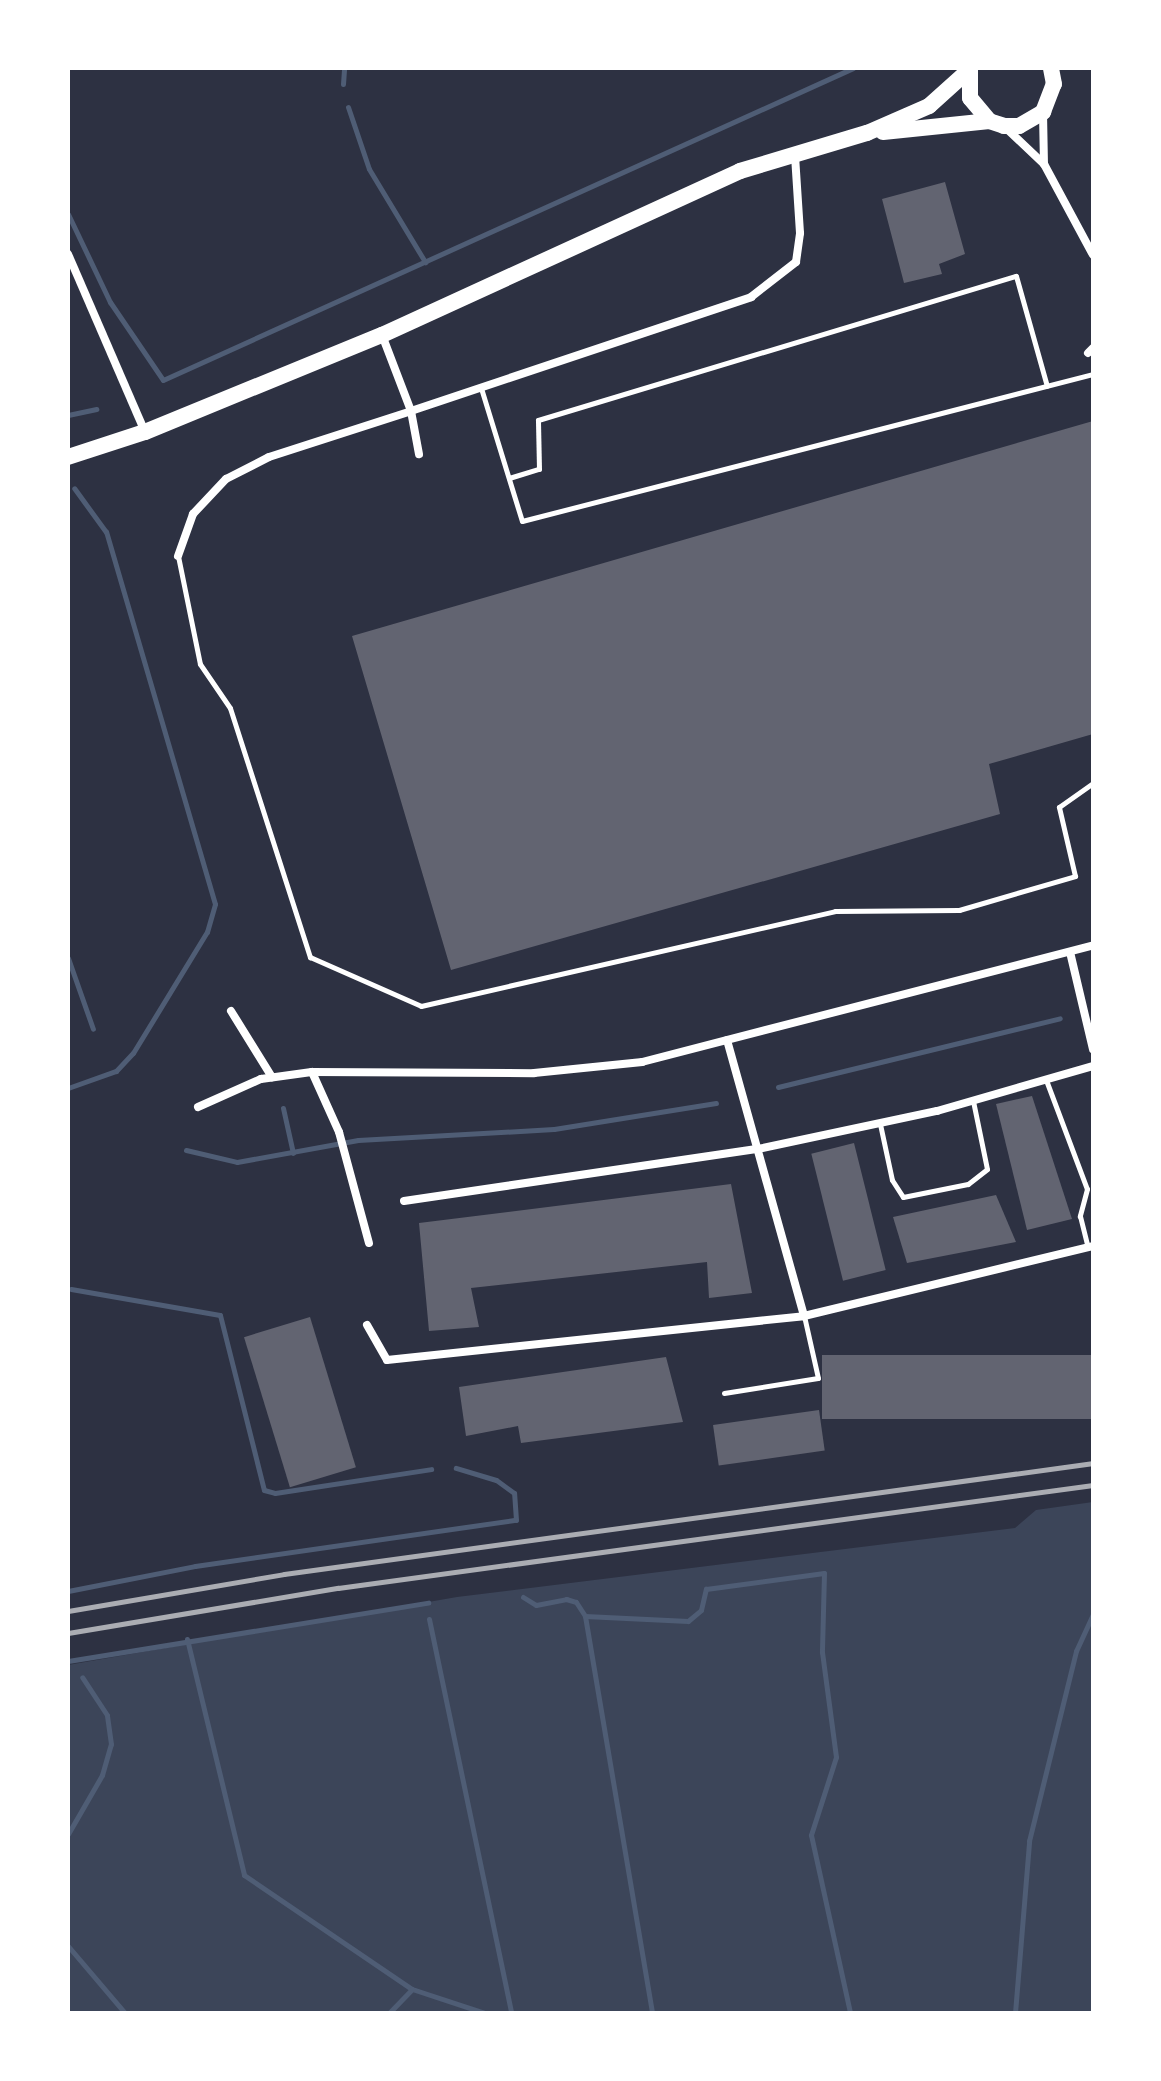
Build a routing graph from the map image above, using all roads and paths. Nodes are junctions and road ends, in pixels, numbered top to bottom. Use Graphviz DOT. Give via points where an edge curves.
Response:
graph roads {
  1 [pos="1052,68"];
  2 [pos="970,69"];
  3 [pos="1043,112"];
  4 [pos="996,123"];
  5 [pos="867,133"];
  6 [pos="795,155"];
  7 [pos="1044,164"];
  8 [pos="68,254"];
  9 [pos="1093,255"];
  10 [pos="382,335"];
  11 [pos="1093,374"];
  12 [pos="1047,386"];
  13 [pos="481,388"];
  14 [pos="411,411"];
  15 [pos="145,432"];
  16 [pos="419,454"];
  17 [pos="68,457"];
  18 [pos="509,478"];
  19 [pos="178,556"];
  20 [pos="1093,783"];
  21 [pos="1093,945"];
  22 [pos="1070,952"];
  23 [pos="231,1011"];
  24 [pos="727,1040"];
  25 [pos="1093,1049"];
  26 [pos="1093,1066"];
  27 [pos="312,1072"];
  28 [pos="272,1077"];
  29 [pos="1046,1080"];
  30 [pos="972,1100"];
  31 [pos="198,1107"];
  32 [pos="880,1123"];
  33 [pos="758,1149"];
  34 [pos="404,1201"];
  35 [pos="369,1243"];
  36 [pos="1091,1246"];
  37 [pos="804,1316"];
  38 [pos="367,1325"];
  39 [pos="724,1393"];
  1 -- 3 [label="main road" via="1051,98"];
  2 -- 4 [label="main road" via="970,98"];
  2 -- 5 [label="main road" via="929,106"];
  3 -- 4 [label="main road" via="1019,126"];
  3 -- 7 [label="street"];
  4 -- 5 [label="main road"];
  4 -- 7 [label="street"];
  5 -- 6 [label="main road"];
  6 -- 10 [label="main road" via="740,171"];
  6 -- 13 [label="street" via="800,233 796,262 751,297"];
  7 -- 9 [label="street"];
  8 -- 15 [label="street"];
  10 -- 14 [label="street"];
  10 -- 15 [label="main road"];
  11 -- 12 [label="lane"];
  12 -- 18 [label="lane" via="522,521"];
  12 -- 18 [label="lane" via="1016,276 538,420 539,469"];
  13 -- 14 [label="street"];
  13 -- 18 [label="lane"];
  14 -- 16 [label="street"];
  14 -- 19 [label="street" via="269,457 226,479 193,514"];
  15 -- 17 [label="main road"];
  19 -- 20 [label="lane" via="200,664 230,708 310,957 421,1006 835,911 959,910 1075,876 1059,807"];
  21 -- 22 [label="street"];
  22 -- 24 [label="street"];
  22 -- 25 [label="street"];
  23 -- 28 [label="street"];
  24 -- 27 [label="street" via="642,1062 534,1073"];
  24 -- 33 [label="street"];
  26 -- 29 [label="street"];
  27 -- 28 [label="street"];
  27 -- 35 [label="street" via="339,1132"];
  28 -- 31 [label="street"];
  29 -- 30 [label="street"];
  29 -- 36 [label="lane" via="1087,1189 1080,1216"];
  30 -- 32 [label="street"];
  30 -- 32 [label="lane" via="987,1169 968,1184 903,1197 892,1180"];
  32 -- 33 [label="street"];
  33 -- 34 [label="street"];
  33 -- 37 [label="street"];
  36 -- 37 [label="street"];
  37 -- 38 [label="street" via="387,1360"];
  37 -- 39 [label="lane" via="818,1378"];
}
